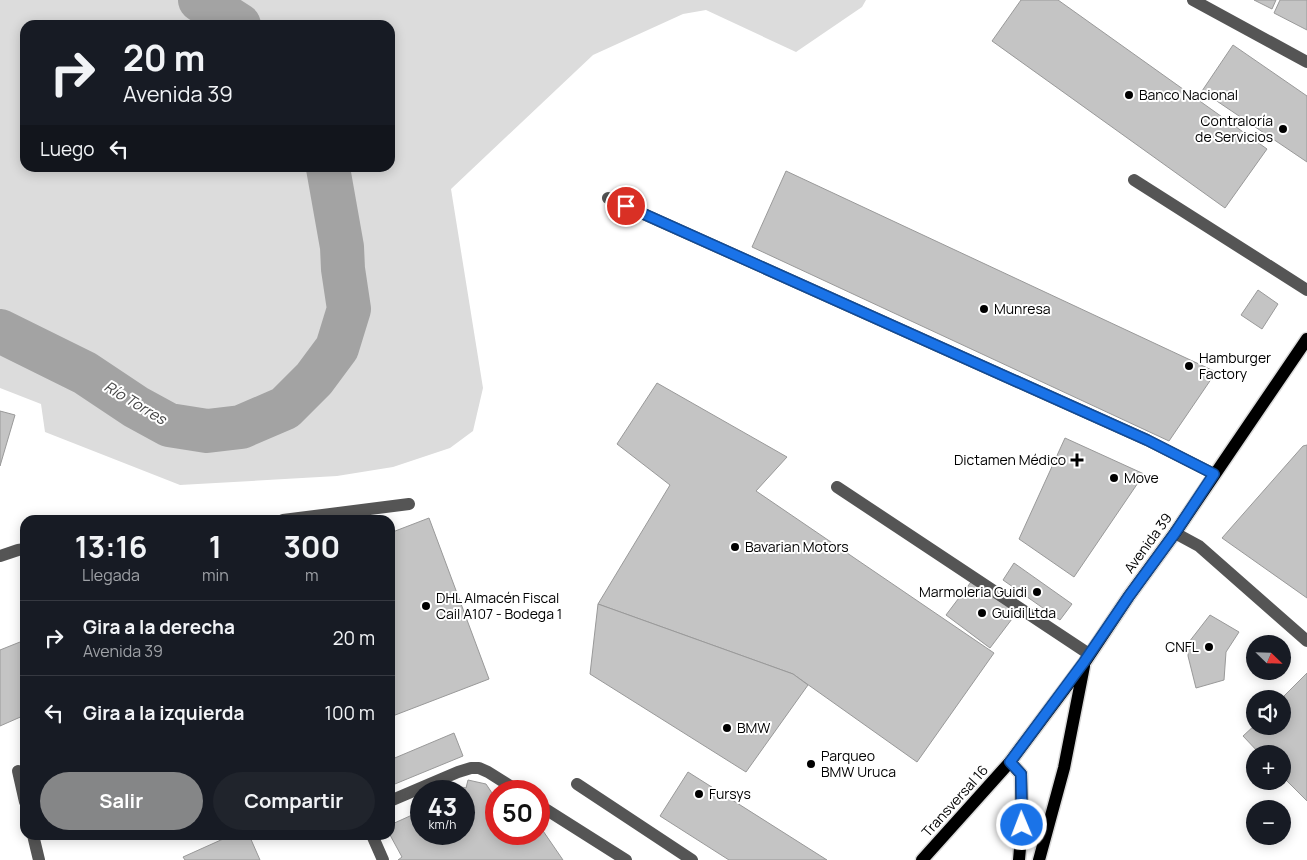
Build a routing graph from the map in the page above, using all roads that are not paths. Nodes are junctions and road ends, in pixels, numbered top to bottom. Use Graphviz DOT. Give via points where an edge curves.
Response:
graph roads {
  1 [pos="1193,0"];
  2 [pos="1307,62"];
  3 [pos="1134,180"];
  4 [pos="608,198"];
  5 [pos="1307,290"];
  6 [pos="1307,339"];
  7 [pos="1214,474"];
  8 [pos="837,488"];
  9 [pos="410,504"];
  10 [pos="323,515"];
  11 [pos="1175,533"];
  12 [pos="20,550"];
  13 [pos="0,556"];
  14 [pos="1307,641"];
  15 [pos="1087,658"];
  16 [pos="1010,762"];
  17 [pos="18,771"];
  18 [pos="20,780"];
  19 [pos="501,780"];
  20 [pos="577,784"];
  21 [pos="395,800"];
  22 [pos="550,811"];
  23 [pos="34,840"];
  24 [pos="374,840"];
  25 [pos="38,860"];
  26 [pos="383,860"];
  27 [pos="626,860"];
  28 [pos="692,860"];
  29 [pos="922,860"];
  30 [pos="1019,860"];
  31 [pos="1038,860"];
  1 -- 2 [label="street"];
  3 -- 5 [label="street"];
  4 -- 7 [label="street" via="1147,440"];
  6 -- 7 [label="main road, Avenida 39"];
  7 -- 11 [label="main road, Avenida 39"];
  8 -- 15 [label="street"];
  9 -- 10 [label="street"];
  11 -- 14 [label="street" via="1199,546"];
  11 -- 15 [label="main road, Avenida 39"];
  12 -- 13 [label="street"];
  15 -- 16 [label="main road, Avenida 39"];
  15 -- 31 [label="main road" via="1064,768"];
  16 -- 29 [label="main road, Transversal 16"];
  16 -- 30 [label="main road" via="1021,774"];
  17 -- 18 [label="street"];
  19 -- 21 [label="street" via="480,768 471,768"];
  20 -- 28 [label="street"];
  22 -- 27 [label="street"];
  23 -- 25 [label="street"];
  24 -- 26 [label="street"];
}
